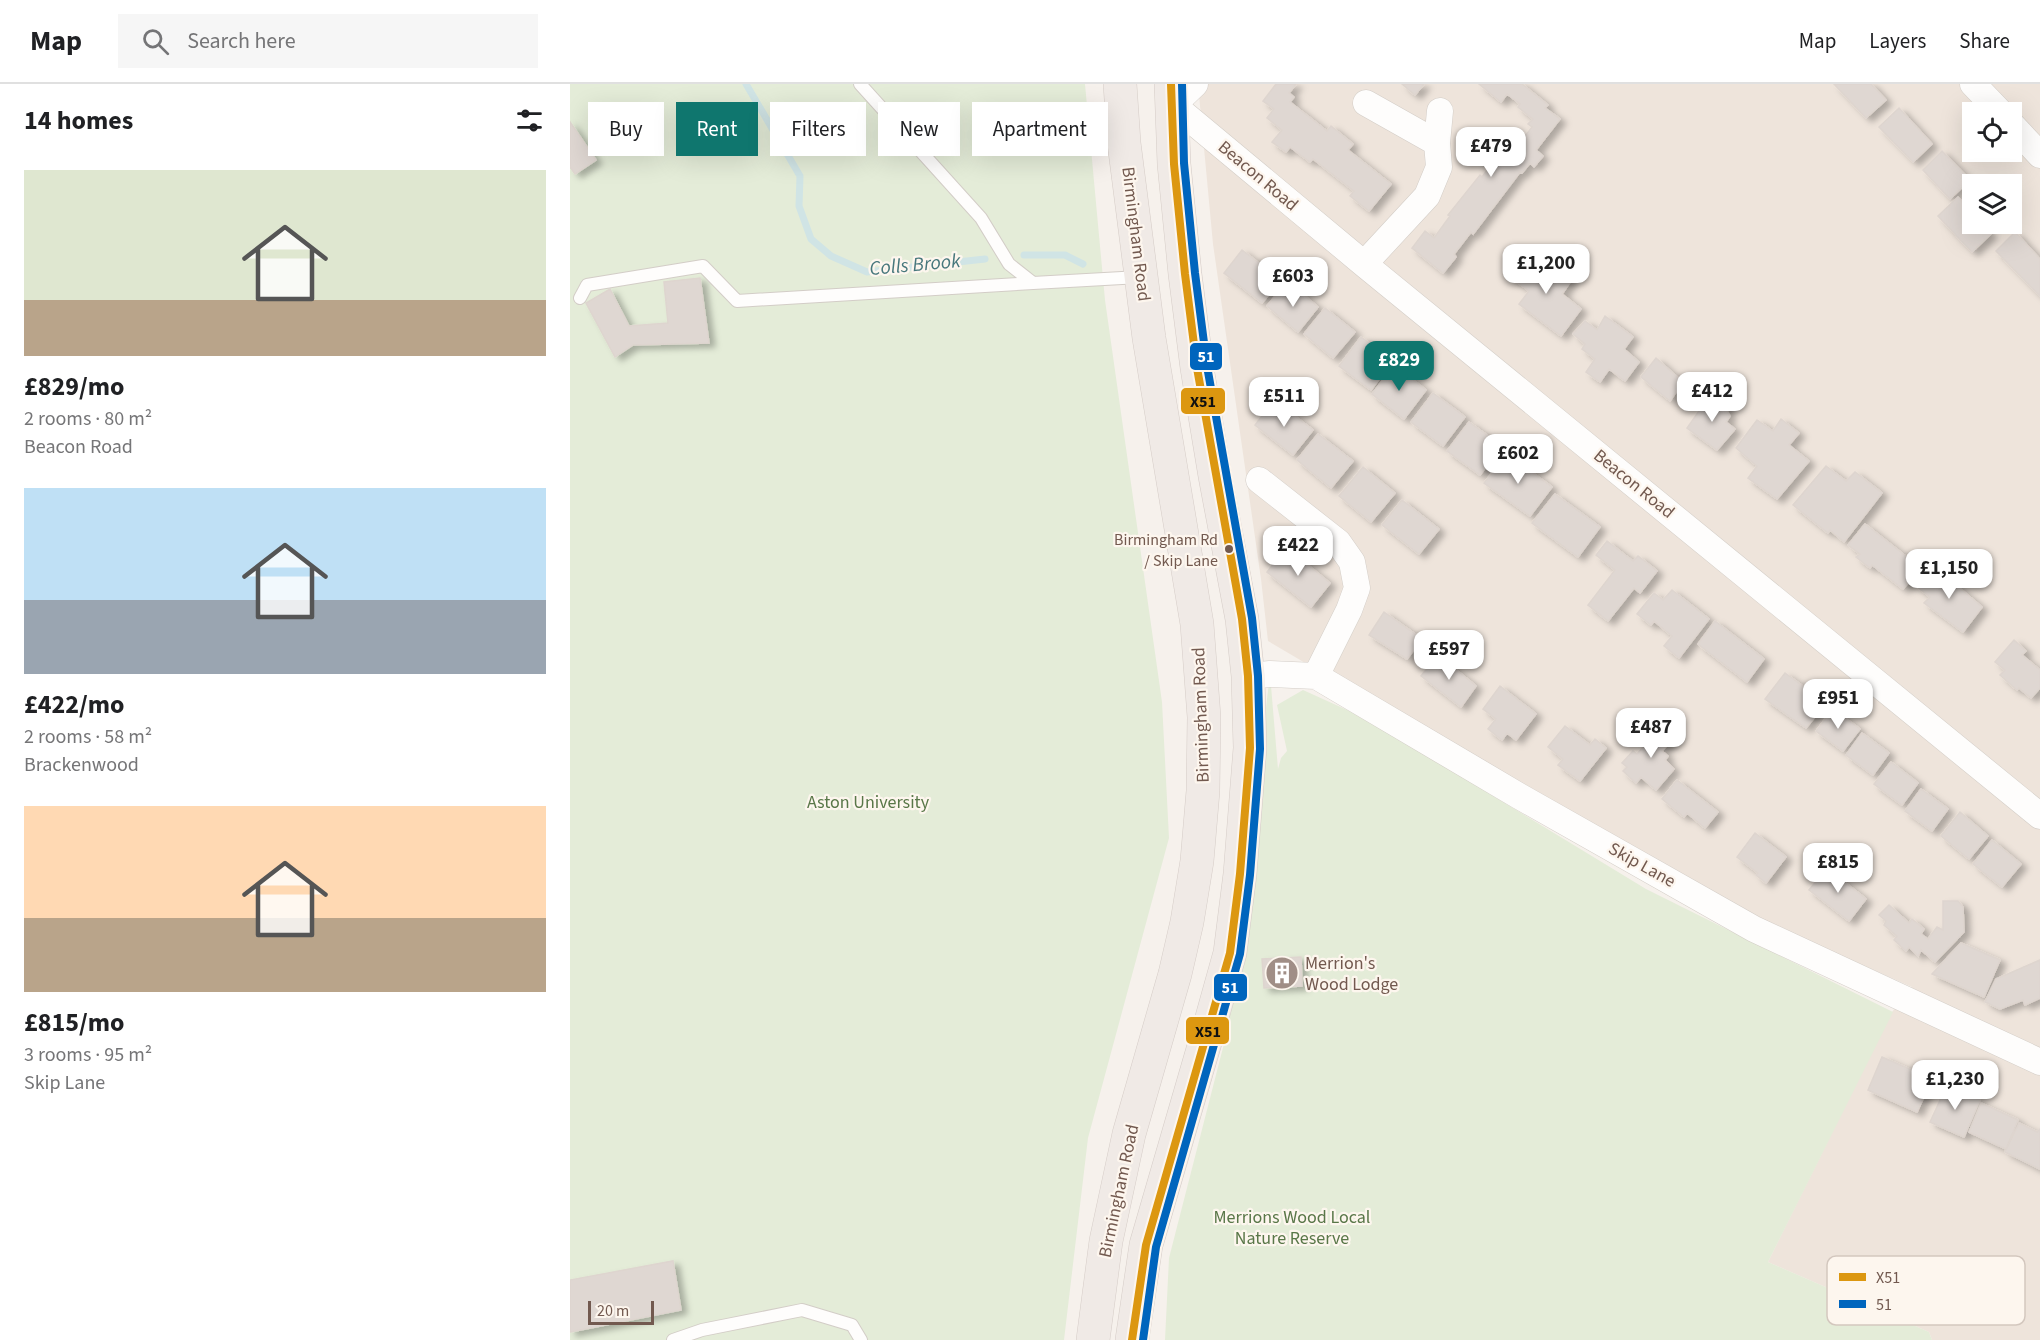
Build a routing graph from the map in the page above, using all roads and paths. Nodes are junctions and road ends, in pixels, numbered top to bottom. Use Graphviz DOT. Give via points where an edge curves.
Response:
graph roads {
  1 [pos="860,84"];
  2 [pos="1120,84"];
  3 [pos="1973,84"];
  4 [pos="1180,91"];
  5 [pos="1990,102"];
  6 [pos="1366,103"];
  7 [pos="1440,111"];
  8 [pos="2022,136"];
  9 [pos="1437,143"];
  10 [pos="2040,155"];
  11 [pos="1174,164"];
  12 [pos="1128,172"];
  13 [pos="1364,264"];
  14 [pos="1142,277"];
  15 [pos="1034,283"];
  16 [pos="580,298"];
  17 [pos="1259,480"];
  18 [pos="1248,676"];
  19 [pos="1316,676"];
  20 [pos="2040,816"];
  21 [pos="2040,1062"];
  22 [pos="673,1340"];
  23 [pos="861,1340"];
  24 [pos="1093,1340"];
  25 [pos="1132,1340"];
  1 -- 15 [label="lane" via="981,218 1009,264"];
  2 -- 12 [label="highway, Birmingham Road"];
  3 -- 5 [label="street"];
  4 -- 11 [label="highway, Birmingham Road"];
  4 -- 13 [label="street, Beacon Road"];
  6 -- 9 [label="street"];
  7 -- 9 [label="street"];
  8 -- 10 [label="street"];
  9 -- 13 [label="street" via="1439,167 1427,196"];
  11 -- 12 [label="highway"];
  11 -- 18 [label="highway, Birmingham Road" via="1197,368 1242,619"];
  12 -- 14 [label="highway, Birmingham Road"];
  13 -- 20 [label="street, Beacon Road"];
  14 -- 15 [label="lane"];
  14 -- 24 [label="highway, Birmingham Road" via="1197,624 1204,717 1203,791 1187,922 1129,1134 1106,1241"];
  15 -- 16 [label="lane" via="736,301 704,266 587,285"];
  17 -- 19 [label="street" via="1338,542 1352,562 1357,588"];
  18 -- 19 [label="street, Skip Lane"];
  18 -- 25 [label="highway, Birmingham Road" via="1250,748 1246,812 1230,953 1146,1245"];
  19 -- 21 [label="street, Skip Lane" via="1755,929"];
  22 -- 23 [label="lane" via="702,1330 802,1310 852,1326"];
}
